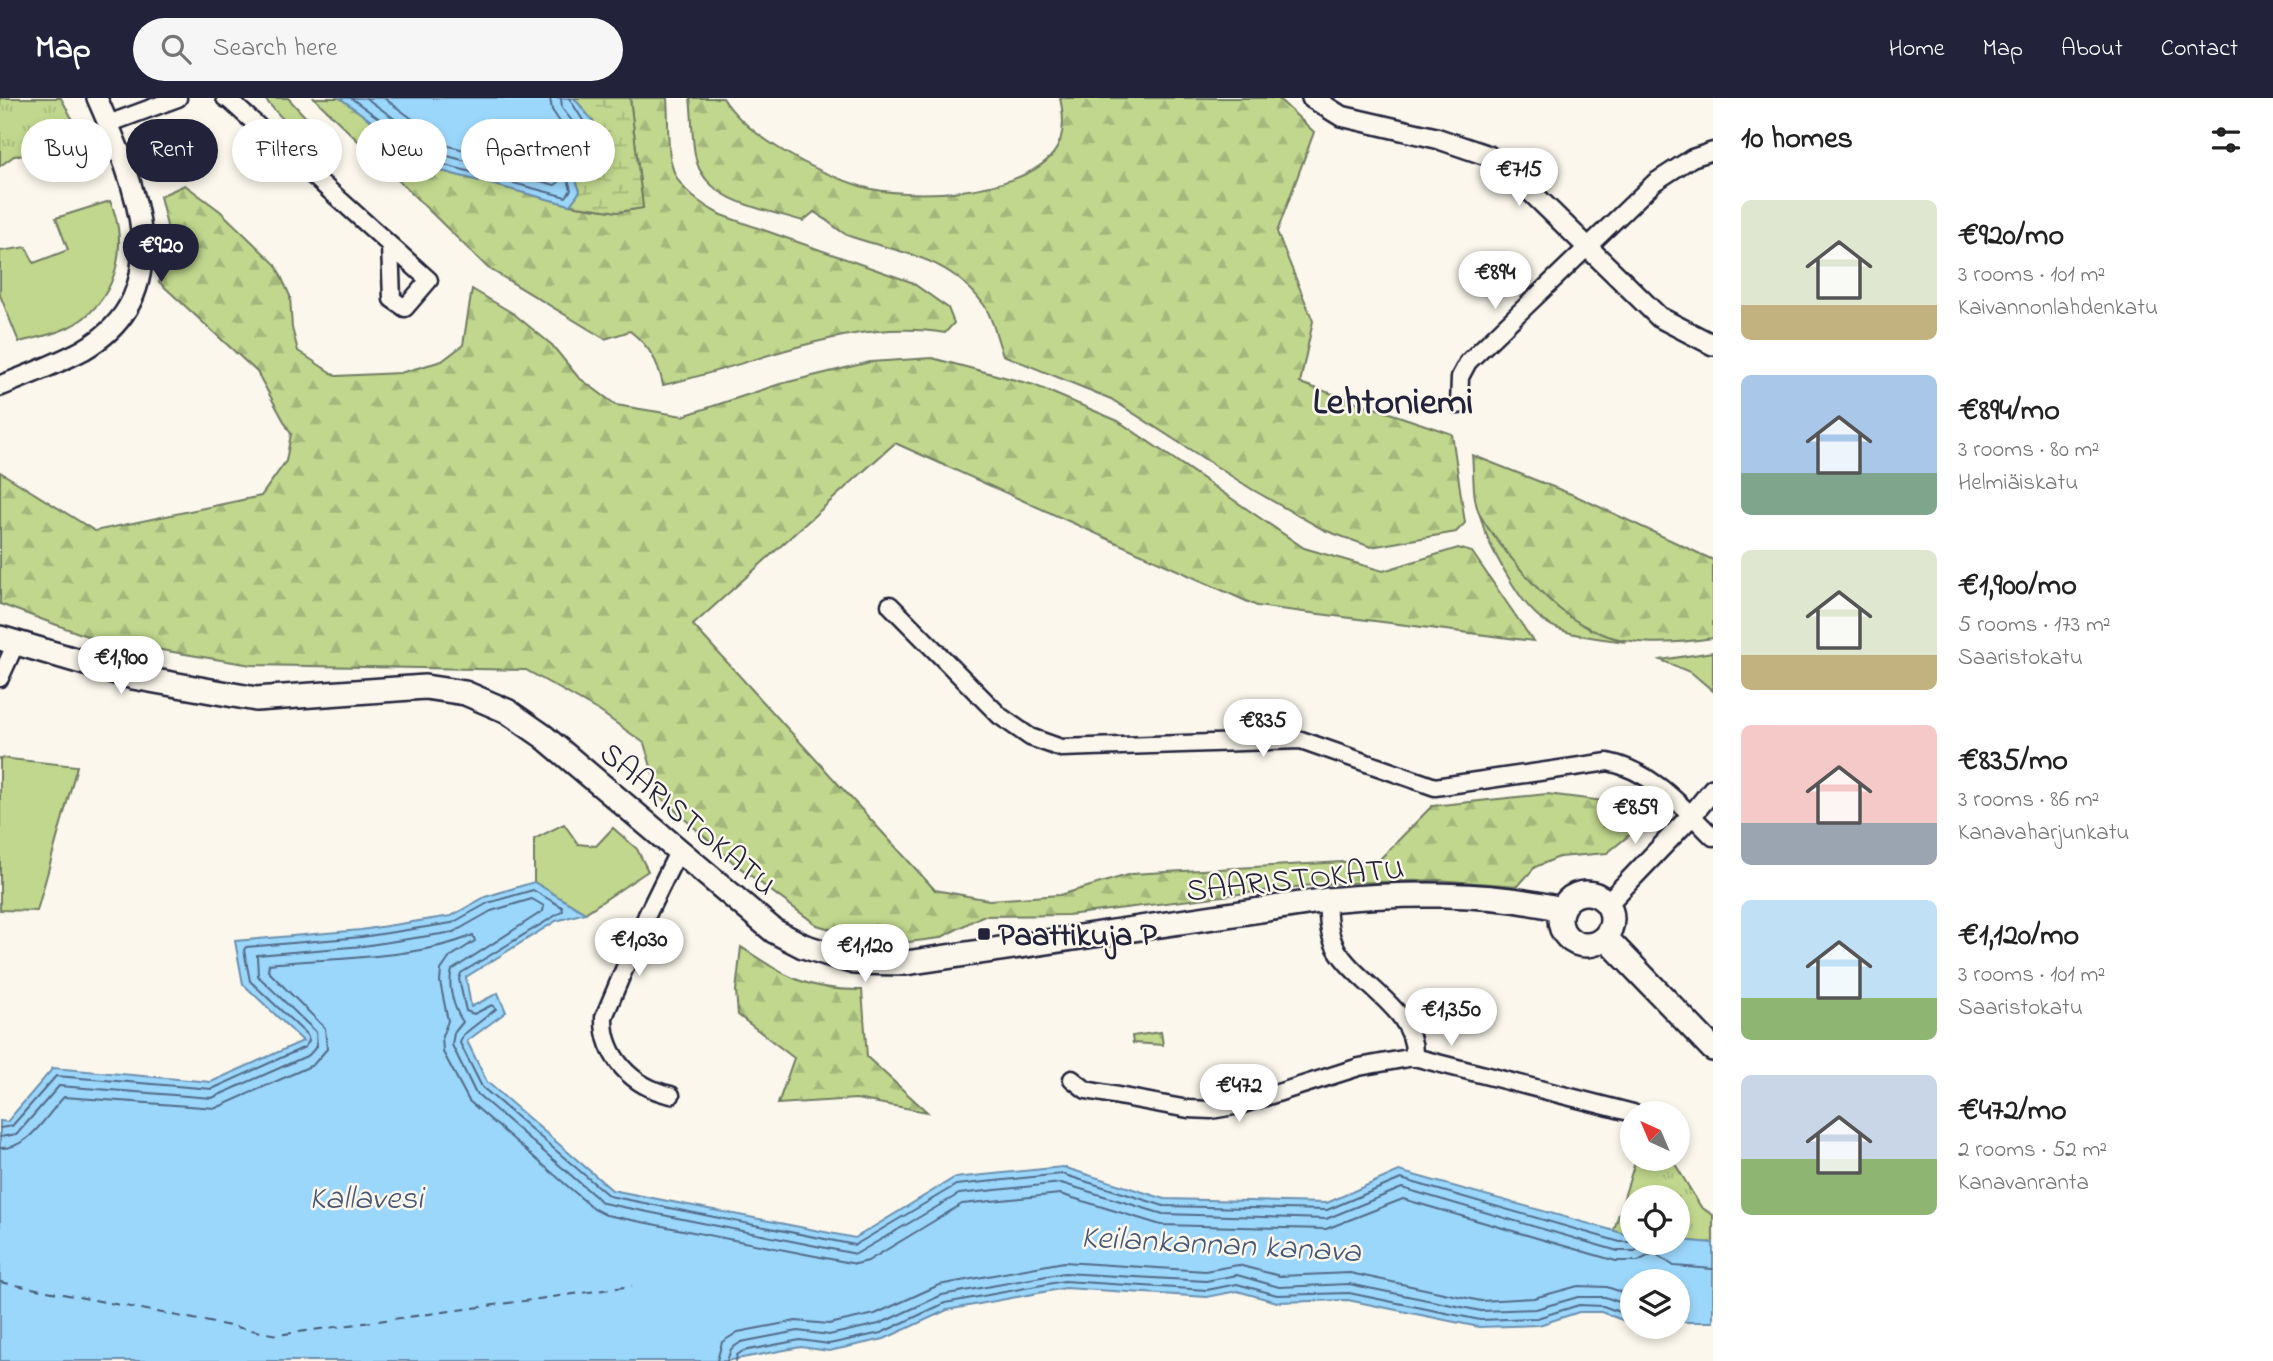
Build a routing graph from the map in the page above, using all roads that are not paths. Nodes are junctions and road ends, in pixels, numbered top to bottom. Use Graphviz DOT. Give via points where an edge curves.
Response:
graph roads {
  1 [pos="97,98"];
  2 [pos="178,98"];
  3 [pos="225,98"];
  4 [pos="1312,98"];
  5 [pos="106,119"];
  6 [pos="112,123"];
  7 [pos="112,136"];
  8 [pos="1713,150"];
  9 [pos="390,245"];
  10 [pos="1590,247"];
  11 [pos="1713,345"];
  12 [pos="0,386"];
  13 [pos="1460,405"];
  14 [pos="890,605"];
  15 [pos="8,641"];
  16 [pos="0,678"];
  17 [pos="1713,789"];
  18 [pos="1692,815"];
  19 [pos="1713,837"];
  20 [pos="678,852"];
  21 [pos="1327,900"];
  22 [pos="1607,904"];
  23 [pos="1562,909"];
  24 [pos="1605,937"];
  25 [pos="1713,1049"];
  26 [pos="1414,1057"];
  27 [pos="1072,1079"];
  28 [pos="671,1095"];
  29 [pos="1620,1110"];
  1 -- 5 [label="street"];
  2 -- 6 [label="street"];
  3 -- 9 [label="street"];
  4 -- 10 [label="street" via="1341,116 1436,138 1489,156"];
  7 -- 12 [label="street" via="142,227 142,277 131,302 116,324 85,349"];
  8 -- 10 [label="street" via="1656,182"];
  10 -- 11 [label="street" via="1658,317"];
  10 -- 13 [label="street" via="1468,362 1460,377"];
  14 -- 18 [label="street" via="1000,716 1030,737 1061,748 1301,740 1435,787 1608,762 1648,778"];
  15 -- 16 [label="street"];
  15 -- 20 [label="main road, SAARISTOKATU" via="134,677 256,699 425,687 465,694 507,711 543,736"];
  17 -- 18 [label="street"];
  18 -- 19 [label="street"];
  18 -- 22 [label="street"];
  20 -- 21 [label="main road, SAARISTOKATU" via="774,931 803,946 854,962 906,963"];
  20 -- 28 [label="street" via="604,1017 603,1036 611,1054 632,1078 652,1091"];
  21 -- 23 [label="main road, SAARISTOKATU" via="1392,894 1471,897"];
  21 -- 26 [label="street" via="1329,934 1338,951 1409,1026"];
  22 -- 23 [label="main road" via="1595,895 1579,894"];
  22 -- 24 [label="main road" via="1611,924"];
  23 -- 24 [label="main road" via="1562,930 1572,941 1593,944"];
  24 -- 25 [label="main road"];
  26 -- 27 [label="street" via="1359,1067 1211,1110 1086,1090"];
  26 -- 29 [label="street"];
}
